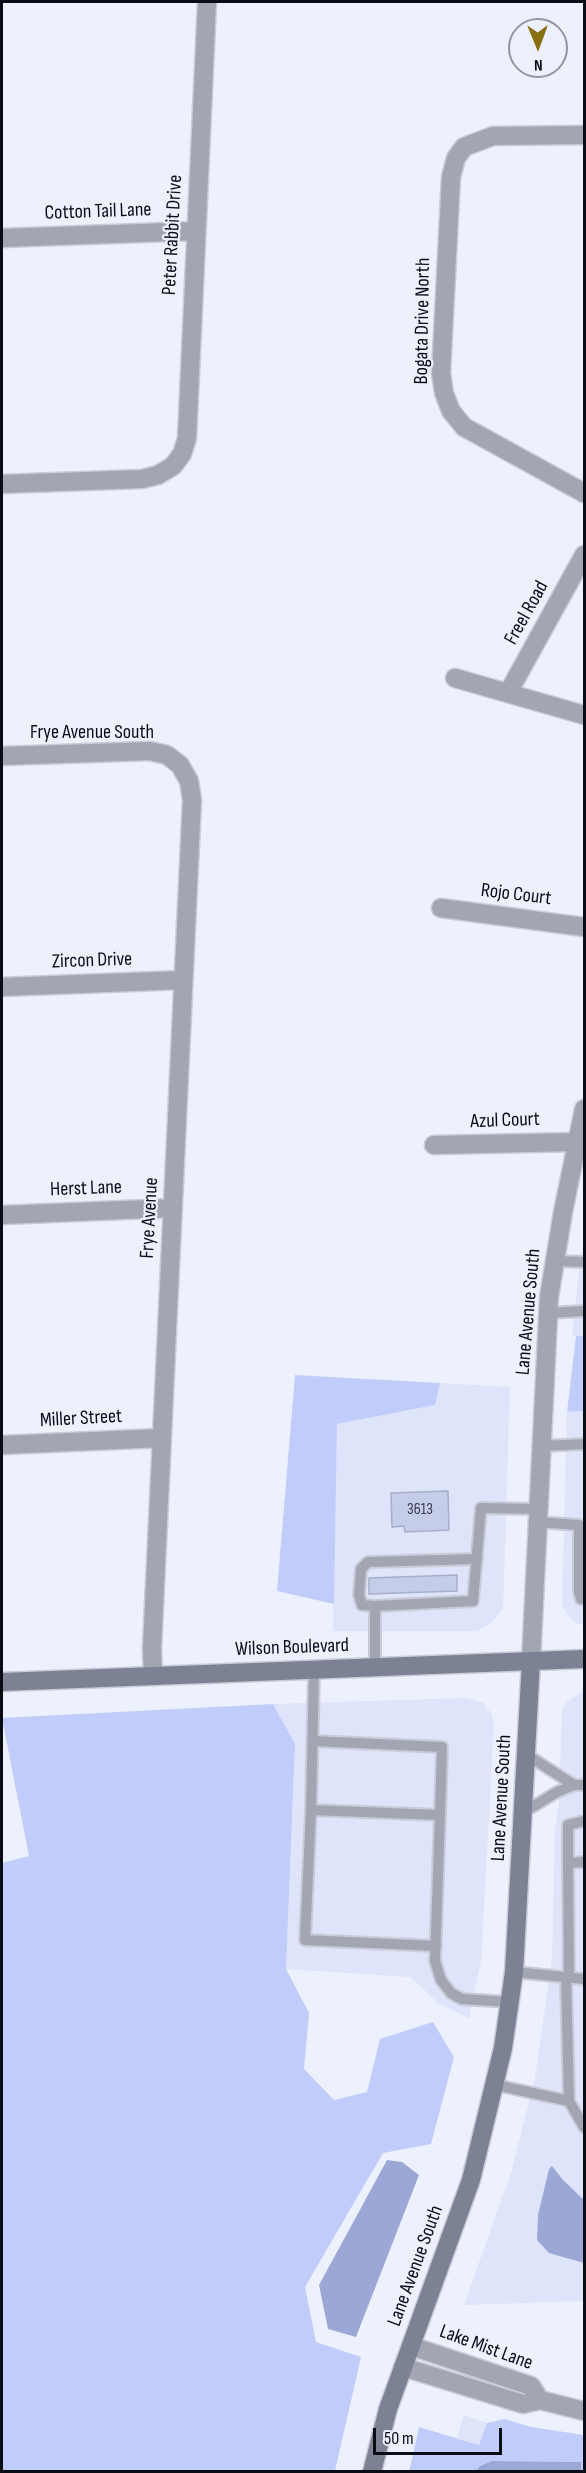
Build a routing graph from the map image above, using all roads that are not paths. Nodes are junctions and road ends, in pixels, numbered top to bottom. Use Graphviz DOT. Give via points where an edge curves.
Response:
graph roads {
  1 [pos="207,2"];
  2 [pos="585,135"];
  3 [pos="196,231"];
  4 [pos="2,238"];
  5 [pos="2,484"];
  6 [pos="585,493"];
  7 [pos="585,555"];
  8 [pos="455,678"];
  9 [pos="508,693"];
  10 [pos="585,715"];
  11 [pos="2,756"];
  12 [pos="180,765"];
  13 [pos="441,908"];
  14 [pos="585,927"];
  15 [pos="183,980"];
  16 [pos="2,987"];
  17 [pos="585,1109"];
  18 [pos="577,1142"];
  19 [pos="434,1145"];
  20 [pos="173,1208"];
  21 [pos="2,1215"];
  22 [pos="555,1261"];
  23 [pos="585,1262"];
  24 [pos="585,1311"];
  25 [pos="549,1313"];
  26 [pos="162,1438"];
  27 [pos="585,1444"];
  28 [pos="2,1445"];
  29 [pos="542,1446"];
  30 [pos="537,1515"];
  31 [pos="582,1521"];
  32 [pos="477,1559"];
  33 [pos="581,1564"];
  34 [pos="585,1599"];
  35 [pos="375,1606"];
  36 [pos="585,1659"];
  37 [pos="531,1661"];
  38 [pos="375,1668"];
  39 [pos="314,1670"];
  40 [pos="153,1676"];
  41 [pos="2,1682"];
  42 [pos="313,1741"];
  43 [pos="528,1755"];
  44 [pos="580,1785"];
  45 [pos="311,1809"];
  46 [pos="524,1812"];
  47 [pos="440,1815"];
  48 [pos="585,1821"];
  49 [pos="568,1863"];
  50 [pos="585,1863"];
  51 [pos="436,1946"];
  52 [pos="514,1972"];
  53 [pos="567,1977"];
  54 [pos="585,1979"];
  55 [pos="510,2002"];
  56 [pos="496,2085"];
  57 [pos="569,2102"];
  58 [pos="585,2127"];
  59 [pos="411,2346"];
  60 [pos="403,2367"];
  61 [pos="499,2375"];
  62 [pos="493,2395"];
  63 [pos="540,2400"];
  64 [pos="585,2411"];
  65 [pos="372,2472"];
  1 -- 3 [label="street, Peter Rabbit Drive"];
  2 -- 6 [label="street, Bogata Drive North" via="493,136 465,147 456,158 450,177 441,373 451,411 464,427"];
  3 -- 4 [label="street, Cotton Tail Lane"];
  3 -- 5 [label="street, Peter Rabbit Drive" via="187,438 182,454 158,475 142,479"];
  7 -- 9 [label="street, Freel Road"];
  8 -- 9 [label="street"];
  9 -- 10 [label="street"];
  11 -- 12 [label="street, Frye Avenue South" via="150,751 167,755"];
  12 -- 15 [label="street, Frye Avenue" via="189,781 192,800"];
  13 -- 14 [label="street, Rojo Court"];
  15 -- 16 [label="street, Zircon Drive"];
  15 -- 20 [label="street, Frye Avenue"];
  17 -- 18 [label="street, Lane Avenue South"];
  18 -- 19 [label="street, Azul Court"];
  18 -- 22 [label="street, Lane Avenue South"];
  20 -- 21 [label="street, Herst Lane"];
  20 -- 26 [label="street, Frye Avenue"];
  22 -- 23 [label="lane"];
  22 -- 25 [label="street, Lane Avenue South"];
  24 -- 25 [label="lane"];
  25 -- 29 [label="street, Lane Avenue South"];
  26 -- 28 [label="street, Miller Street"];
  26 -- 40 [label="street, Frye Avenue"];
  27 -- 29 [label="lane"];
  29 -- 30 [label="street, Lane Avenue South"];
  30 -- 31 [label="lane"];
  30 -- 32 [label="lane" via="482,1508"];
  30 -- 37 [label="street, Lane Avenue South"];
  31 -- 33 [label="lane"];
  32 -- 35 [label="lane" via="473,1601"];
  32 -- 35 [label="lane" via="368,1562 361,1569 359,1595 362,1605"];
  33 -- 34 [label="lane" via="579,1592 581,1599"];
  35 -- 38 [label="lane"];
  36 -- 37 [label="main road, Wilson Boulevard"];
  37 -- 38 [label="main road, Wilson Boulevard"];
  37 -- 43 [label="main road, Lane Avenue South"];
  38 -- 39 [label="main road, Wilson Boulevard"];
  39 -- 40 [label="main road, Wilson Boulevard"];
  39 -- 42 [label="lane"];
  40 -- 41 [label="main road, Wilson Boulevard"];
  42 -- 45 [label="lane"];
  42 -- 47 [label="lane" via="442,1747"];
  43 -- 44 [label="lane"];
  43 -- 46 [label="main road, Lane Avenue South"];
  44 -- 46 [label="lane" via="544,1798"];
  45 -- 47 [label="lane"];
  45 -- 51 [label="lane" via="305,1940"];
  46 -- 52 [label="main road, Lane Avenue South"];
  47 -- 51 [label="lane"];
  48 -- 49 [label="lane" via="568,1826"];
  49 -- 50 [label="lane"];
  49 -- 53 [label="lane"];
  51 -- 55 [label="lane" via="435,1961 441,1980 451,1993 462,1999"];
  52 -- 53 [label="lane"];
  52 -- 55 [label="main road, Lane Avenue South"];
  53 -- 54 [label="lane"];
  53 -- 57 [label="lane"];
  55 -- 56 [label="main road, Lane Avenue South"];
  56 -- 57 [label="lane"];
  56 -- 59 [label="main road, Lane Avenue South" via="471,2180"];
  57 -- 58 [label="lane"];
  59 -- 60 [label="main road, Lane Avenue South"];
  59 -- 61 [label="street, Lake Mist Lane"];
  60 -- 62 [label="street, Lake Mist Lane"];
  60 -- 65 [label="main road, Lane Avenue South"];
  61 -- 62 [label="street"];
  61 -- 63 [label="street, Lake Mist Lane" via="531,2386"];
  62 -- 63 [label="street, Lake Mist Lane" via="523,2404"];
  63 -- 64 [label="street, Lake Mist Lane"];
}
